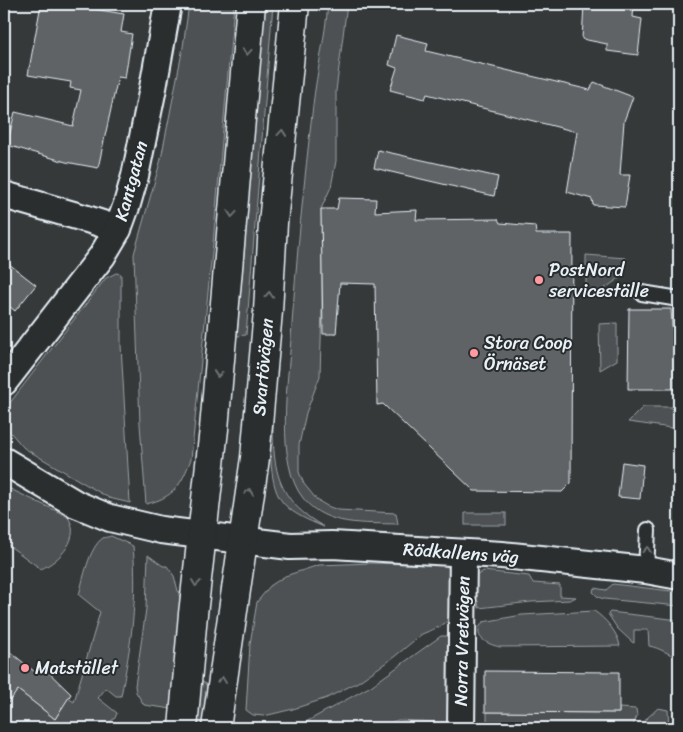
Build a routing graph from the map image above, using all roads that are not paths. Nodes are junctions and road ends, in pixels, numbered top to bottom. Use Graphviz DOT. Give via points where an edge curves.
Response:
graph roads {
  1 [pos="168,4"];
  2 [pos="251,4"];
  3 [pos="295,4"];
  4 [pos="4,194"];
  5 [pos="118,230"];
  6 [pos="642,293"];
  7 [pos="679,299"];
  8 [pos="4,382"];
  9 [pos="4,461"];
  10 [pos="648,530"];
  11 [pos="202,535"];
  12 [pos="242,540"];
  13 [pos="463,553"];
  14 [pos="646,570"];
  15 [pos="679,576"];
  16 [pos="183,728"];
  17 [pos="216,728"];
  18 [pos="461,728"];
  1 -- 5 [label="street, Kantgatan" via="134,176"];
  2 -- 11 [label="main road, one-way"];
  12 -- 3 [label="main road, Svartövägen, one-way" via="256,448 273,223"];
  4 -- 5 [label="street"];
  5 -- 8 [label="street, Kantgatan" via="102,256"];
  6 -- 7 [label="lane"];
  9 -- 11 [label="street" via="76,504 110,518 161,530"];
  14 -- 10 [label="lane, one-way"];
  11 -- 12 [label="street"];
  11 -- 16 [label="main road, one-way"];
  12 -- 13 [label="street, Rödkallens väg" via="290,546 332,545"];
  17 -- 12 [label="main road, Svartövägen, one-way"];
  13 -- 14 [label="street, Rödkallens väg"];
  13 -- 18 [label="street, Norra Vretvägen"];
  14 -- 15 [label="street, Rödkallens väg"];
}
